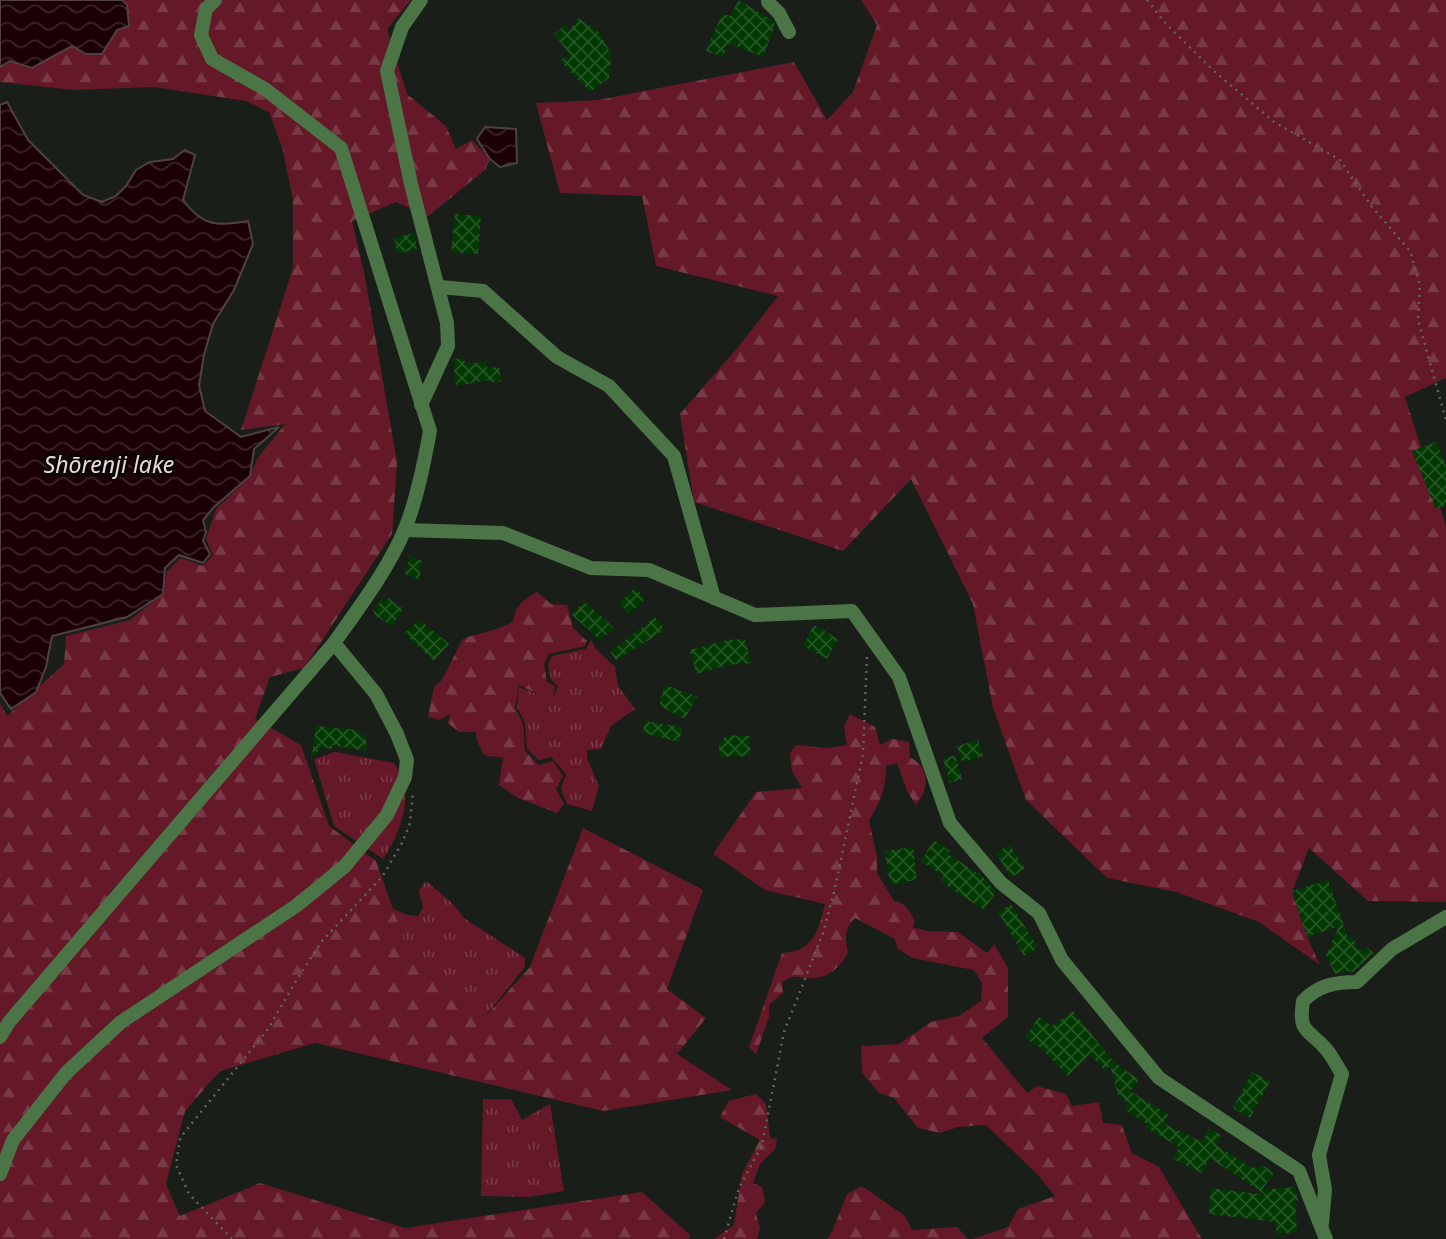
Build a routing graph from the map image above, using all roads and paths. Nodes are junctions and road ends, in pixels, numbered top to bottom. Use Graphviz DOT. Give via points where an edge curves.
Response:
graph roads {
  1 [pos="215,0"];
  2 [pos="421,0"];
  3 [pos="1147,0"];
  4 [pos="767,4"];
  5 [pos="789,32"];
  6 [pos="440,287"];
  7 [pos="421,405"];
  8 [pos="1446,421"];
  9 [pos="405,530"];
  10 [pos="714,598"];
  11 [pos="868,633"];
  12 [pos="334,643"];
  13 [pos="413,782"];
  14 [pos="1446,917"];
  15 [pos="0,1037"];
  16 [pos="0,1174"];
  17 [pos="1324,1233"];
  18 [pos="232,1239"];
  19 [pos="724,1239"];
  1 -- 7 [label="street" via="206,9 201,35 212,59 265,89 341,148"];
  2 -- 6 [label="street" via="402,27 387,71 411,184"];
  3 -- 8 [label="path" via="1214,71 1264,113 1340,160 1410,251 1420,285 1418,320"];
  4 -- 5 [label="street" via="779,12"];
  6 -- 7 [label="street" via="448,346"];
  6 -- 10 [label="street" via="483,292 557,357 609,386 674,456"];
  7 -- 9 [label="street" via="430,430"];
  9 -- 10 [label="street" via="502,533 591,568 649,570"];
  9 -- 12 [label="street"];
  10 -- 11 [label="street" via="755,615 852,611"];
  11 -- 17 [label="street" via="899,677 950,823 1001,883 1039,913 1062,960 1160,1078 1299,1171"];
  11 -- 19 [label="path" via="863,754 835,888 823,933 784,1032 762,1145 739,1188"];
  12 -- 15 [label="street"];
  12 -- 16 [label="street" via="376,694 407,760 405,777 387,815 345,866 296,906 121,1023 66,1073 13,1140"];
  13 -- 18 [label="path" via="411,823 382,877 322,941 268,1029 180,1138 176,1165 189,1194"];
  14 -- 17 [label="street" via="1392,949 1357,982 1314,989 1303,1000 1301,1021 1307,1033 1342,1074 1319,1154 1325,1190"];
}
